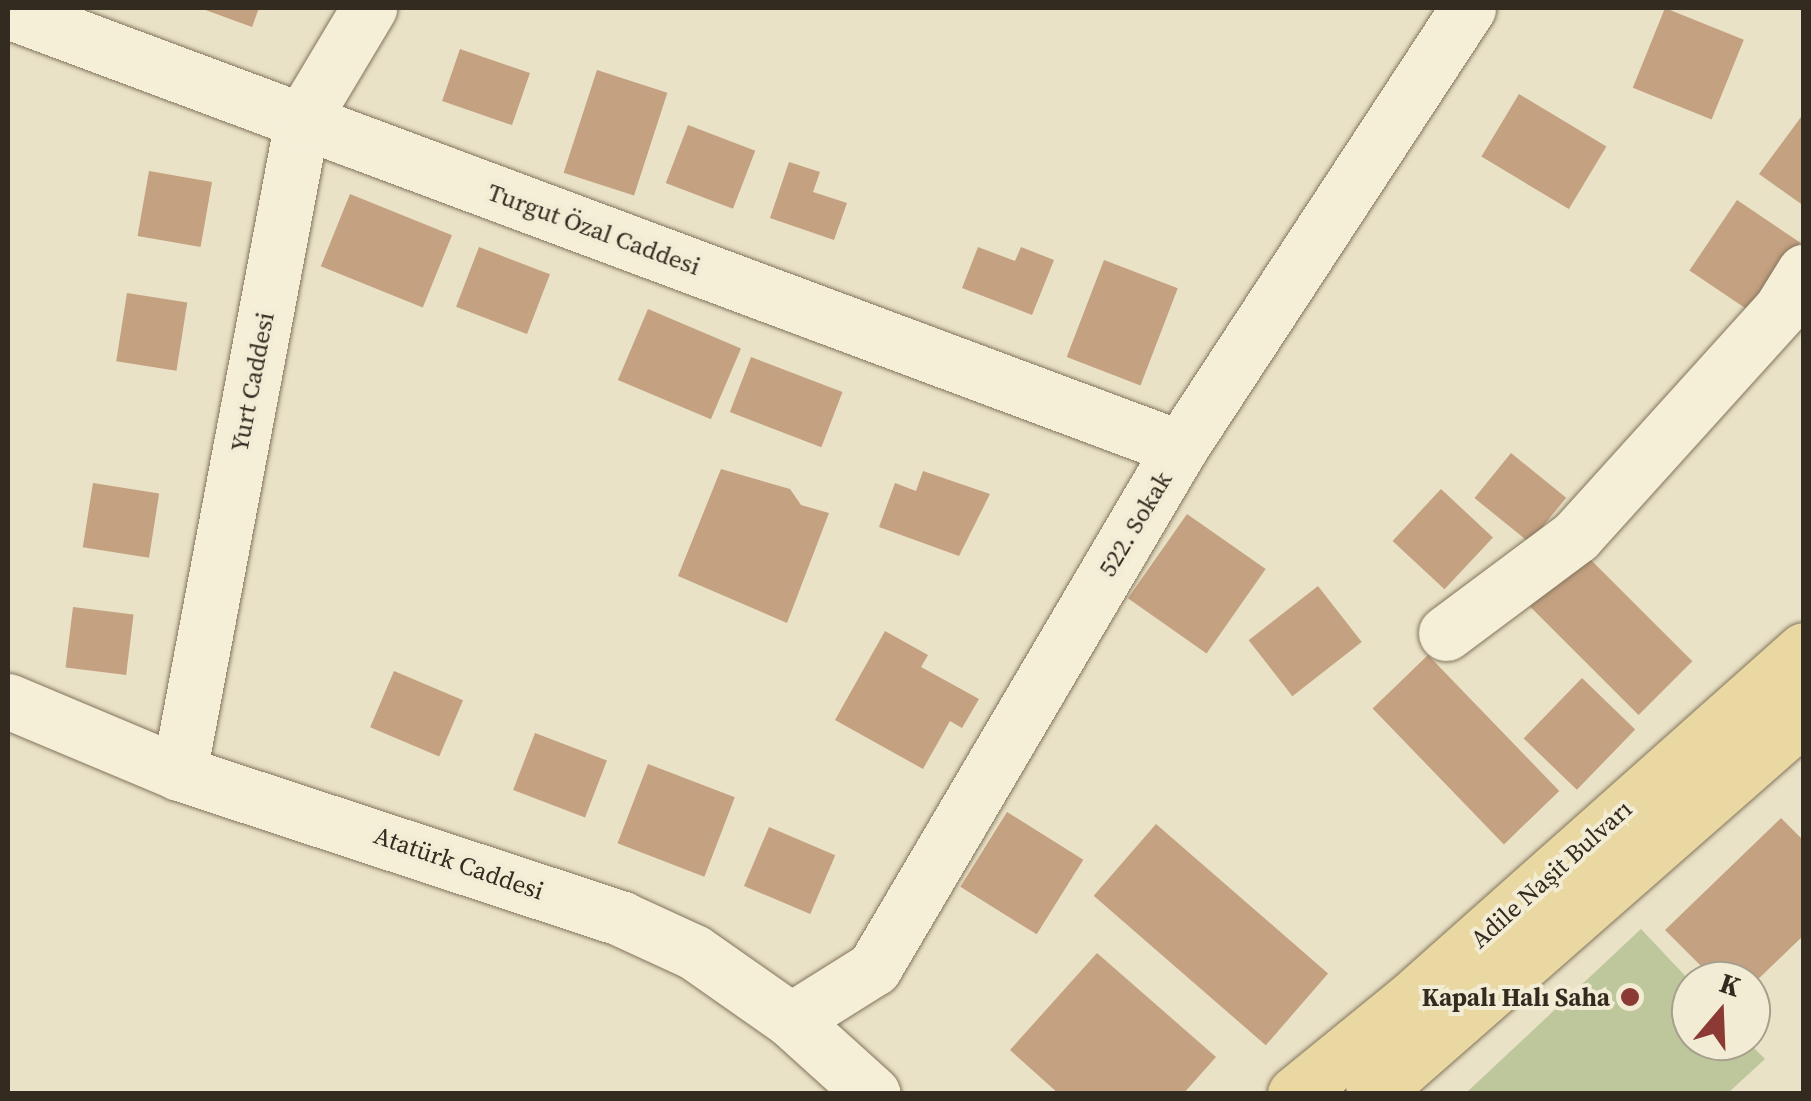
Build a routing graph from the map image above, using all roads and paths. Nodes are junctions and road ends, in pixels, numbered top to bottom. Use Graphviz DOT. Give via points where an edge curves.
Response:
graph roads {
  1 [pos="369,8"];
  2 [pos="1468,8"];
  3 [pos="8,11"];
  4 [pos="302,120"];
  5 [pos="1804,272"];
  6 [pos="1180,448"];
  7 [pos="1446,633"];
  8 [pos="1804,650"];
  9 [pos="8,701"];
  10 [pos="1804,716"];
  11 [pos="179,773"];
  12 [pos="791,1020"];
  13 [pos="873,1094"];
  14 [pos="1295,1094"];
  15 [pos="1373,1094"];
  1 -- 4 [label="street, Yurt Caddesi"];
  2 -- 6 [label="street, 522. Sokak"];
  3 -- 4 [label="street, Turgut Özal Caddesi"];
  4 -- 6 [label="street, Turgut Özal Caddesi"];
  4 -- 11 [label="street, Yurt Caddesi"];
  5 -- 7 [label="street" via="1780,309 1576,536"];
  6 -- 12 [label="street, 522. Sokak" via="874,968"];
  8 -- 14 [label="main road, Adile Naşit Bulvarı"];
  9 -- 11 [label="street, Atatürk Caddesi"];
  10 -- 15 [label="main road, Adile Naşit Bulvarı"];
  11 -- 12 [label="street, Atatürk Caddesi" via="622,919 694,952"];
  12 -- 13 [label="street, Atatürk Caddesi"];
}
